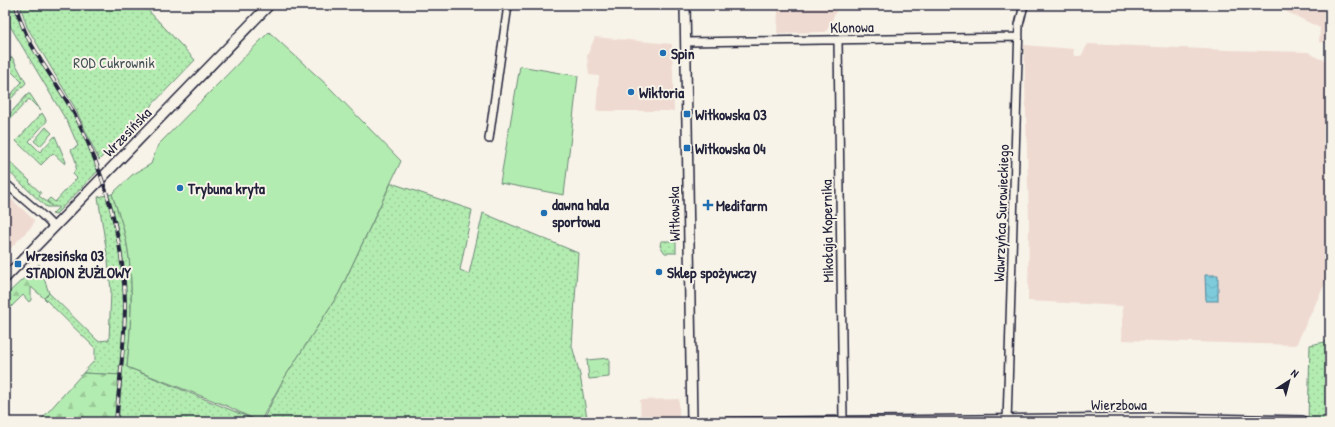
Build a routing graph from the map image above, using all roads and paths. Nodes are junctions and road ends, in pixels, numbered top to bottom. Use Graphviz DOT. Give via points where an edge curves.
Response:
graph roads {
  1 [pos="269,5"];
  2 [pos="508,5"];
  3 [pos="685,5"];
  4 [pos="1024,5"];
  5 [pos="1019,37"];
  6 [pos="838,40"];
  7 [pos="686,42"];
  8 [pos="489,139"];
  9 [pos="5,182"];
  10 [pos="54,227"];
  11 [pos="5,278"];
  12 [pos="843,420"];
  13 [pos="1007,420"];
  14 [pos="1302,421"];
  15 [pos="692,422"];
  16 [pos="696,422"];
  1 -- 10 [label="street, Wrzesińska"];
  2 -- 8 [label="street"];
  3 -- 7 [label="street, Witkowska"];
  4 -- 5 [label="street, Wawrzyńca Surowieckiego"];
  5 -- 6 [label="street, Klonowa"];
  5 -- 13 [label="street, Wawrzyńca Surowieckiego"];
  6 -- 7 [label="street, Klonowa"];
  6 -- 12 [label="street, Mikołaja Kopernika"];
  7 -- 15 [label="street, Witkowska"];
  9 -- 10 [label="street"];
  10 -- 11 [label="street, Wrzesińska"];
  12 -- 13 [label="street, Wierzbowa"];
  12 -- 16 [label="street, Wierzbowa"];
  13 -- 14 [label="street, Wierzbowa" via="1156,417"];
}
